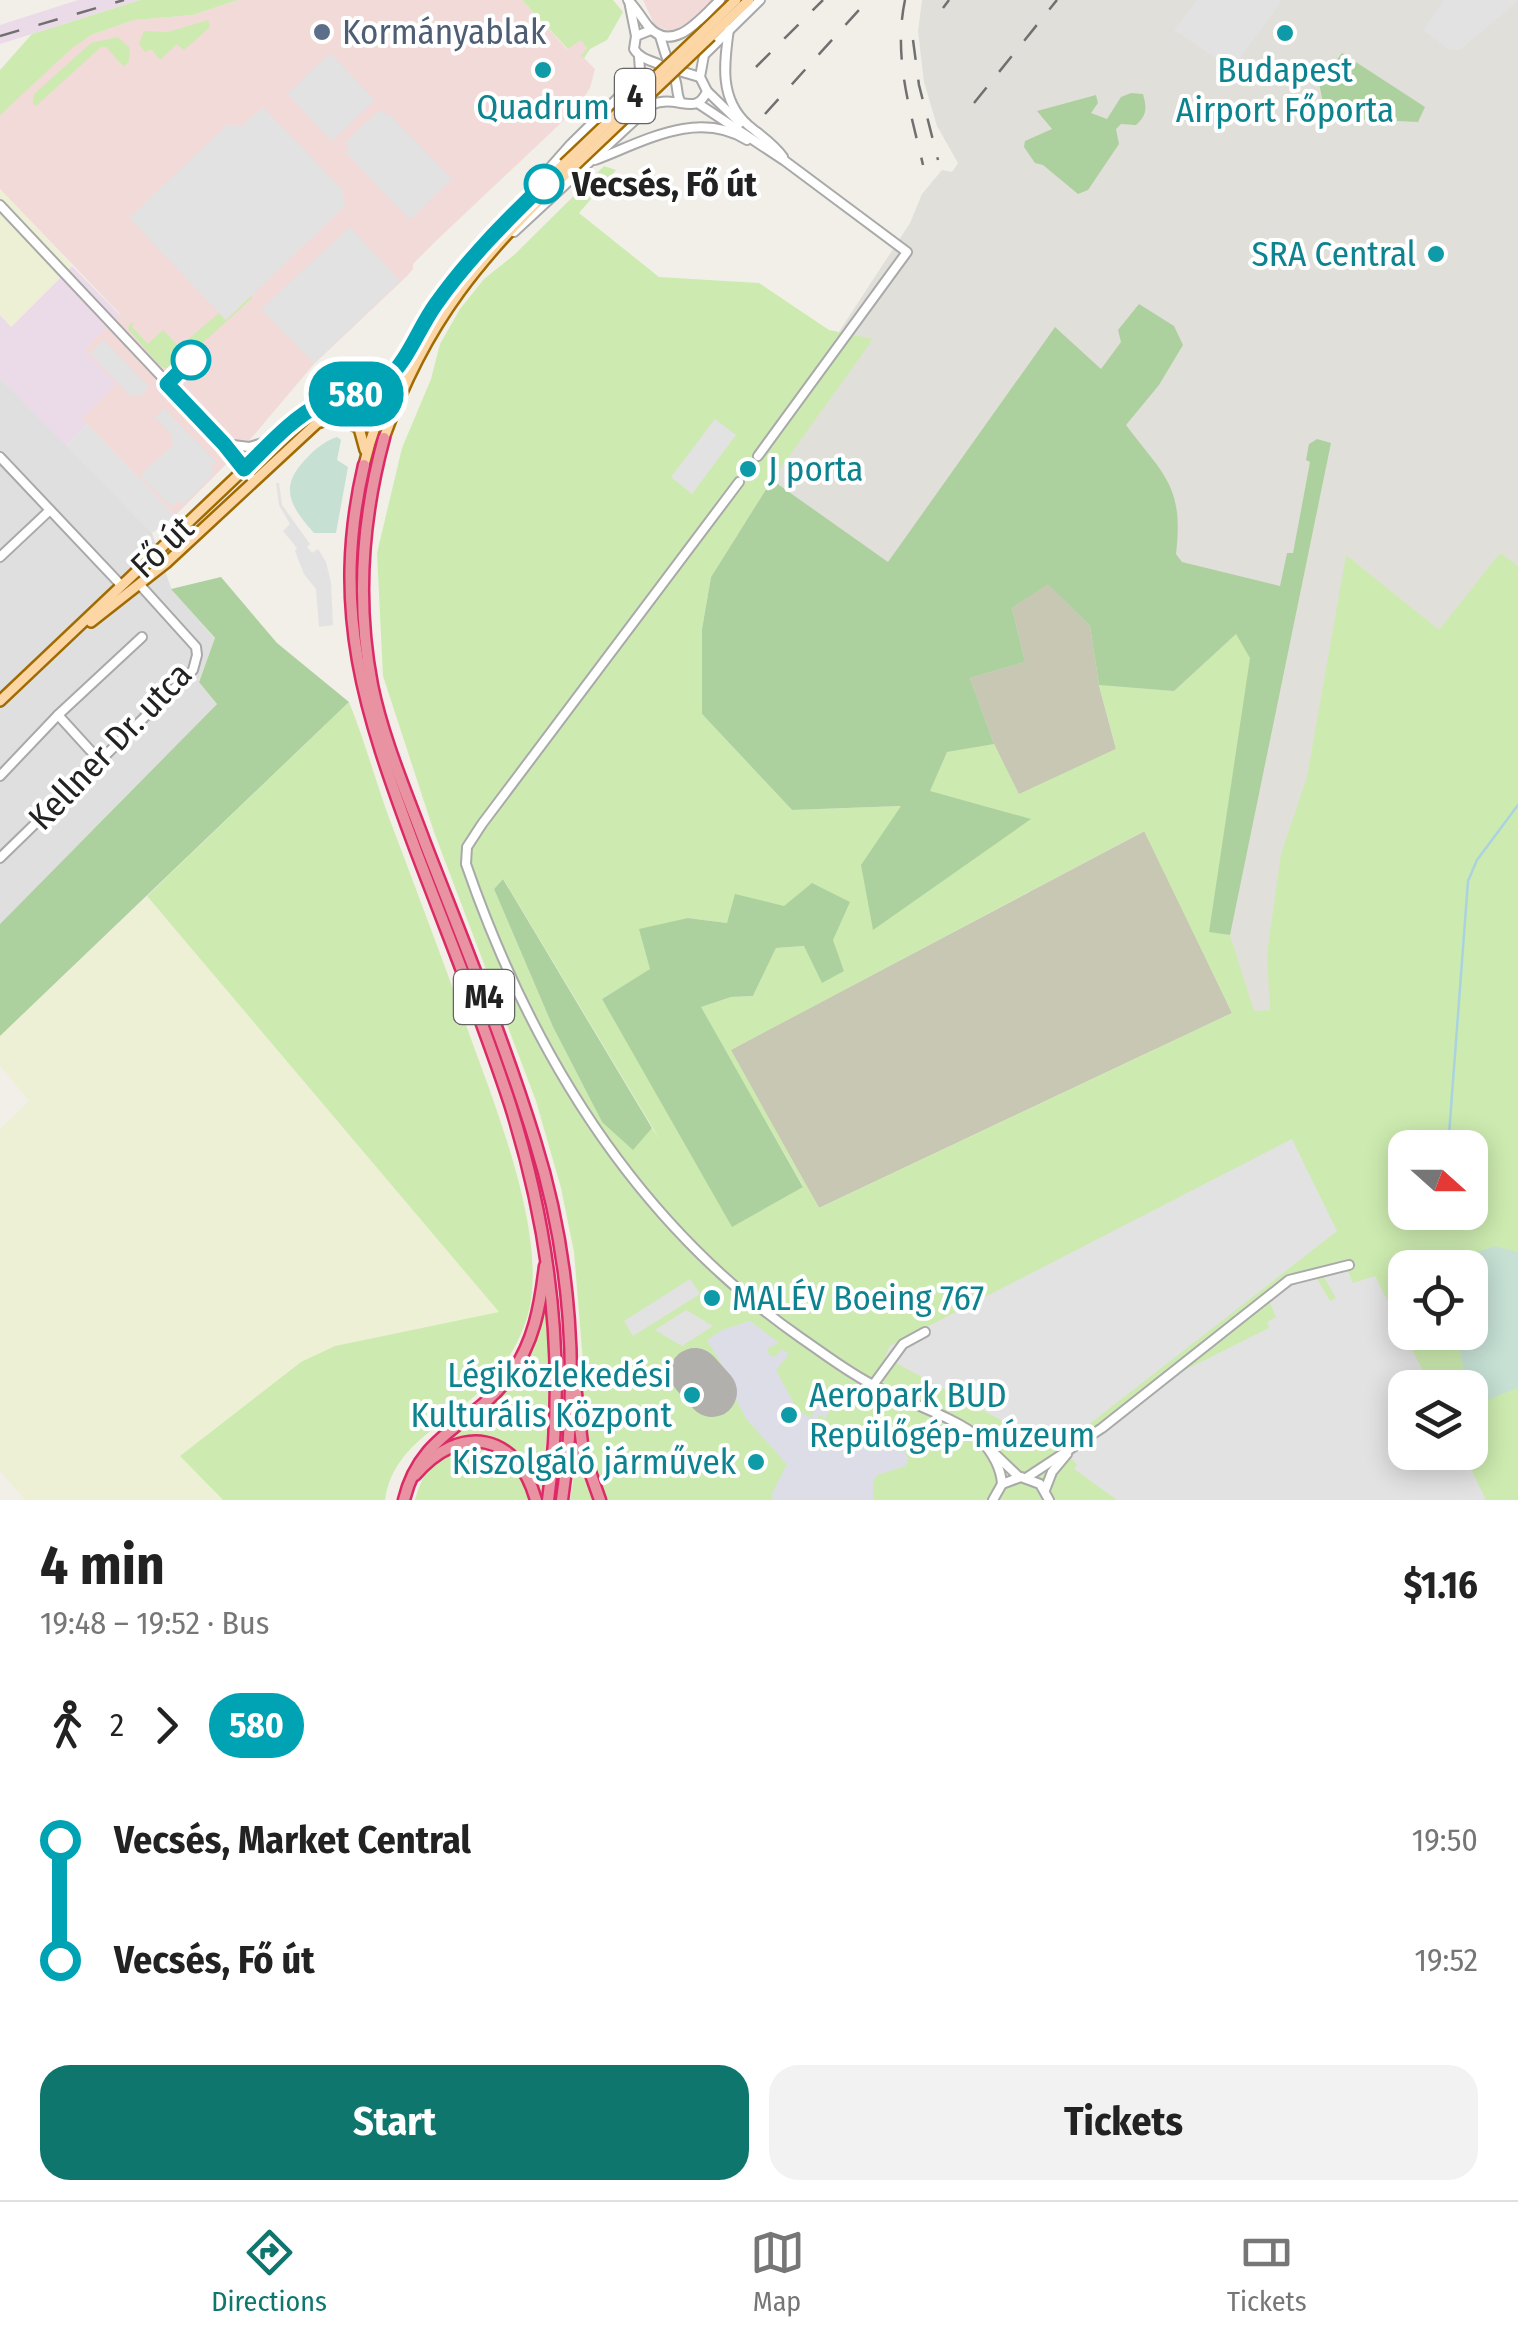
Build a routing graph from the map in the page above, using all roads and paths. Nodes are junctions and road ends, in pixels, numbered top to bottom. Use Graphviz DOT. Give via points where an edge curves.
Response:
graph roads {
  1 [pos="720,0"];
  2 [pos="736,0"];
  3 [pos="749,0"];
  4 [pos="760,0"];
  5 [pos="651,30"];
  6 [pos="729,30"];
  7 [pos="709,32"];
  8 [pos="636,36"];
  9 [pos="660,36"];
  10 [pos="662,50"];
  11 [pos="639,57"];
  12 [pos="650,60"];
  13 [pos="686,76"];
  14 [pos="700,78"];
  15 [pos="676,87"];
  16 [pos="707,91"];
  17 [pos="680,100"];
  18 [pos="699,104"];
  19 [pos="590,162"];
  20 [pos="786,162"];
  21 [pos="567,167"];
  22 [pos="0,205"];
  23 [pos="493,234"];
  24 [pos="491,251"];
  25 [pos="398,368"];
  26 [pos="329,401"];
  27 [pos="398,402"];
  28 [pos="334,415"];
  29 [pos="381,416"];
  30 [pos="277,438"];
  31 [pos="384,438"];
  32 [pos="224,444"];
  33 [pos="758,456"];
  34 [pos="0,457"];
  35 [pos="364,466"];
  36 [pos="245,468"];
  37 [pos="254,481"];
  38 [pos="739,482"];
  39 [pos="50,510"];
  40 [pos="0,557"];
  41 [pos="150,558"];
  42 [pos="122,585"];
  43 [pos="140,585"];
  44 [pos="142,636"];
  45 [pos="58,646"];
  46 [pos="0,701"];
  47 [pos="58,715"];
  48 [pos="99,760"];
  49 [pos="0,776"];
  50 [pos="0,838"];
  51 [pos="10,848"];
  52 [pos="0,858"];
  53 [pos="546,1250"];
  54 [pos="1349,1265"];
  55 [pos="925,1332"];
  56 [pos="571,1366"];
  57 [pos="873,1385"];
  58 [pos="1073,1447"];
  59 [pos="988,1448"];
  60 [pos="1022,1478"];
  61 [pos="408,1484"];
  62 [pos="1002,1484"];
  63 [pos="1045,1490"];
  64 [pos="404,1500"];
  65 [pos="536,1500"];
  66 [pos="548,1500"];
  67 [pos="562,1500"];
  68 [pos="600,1500"];
  69 [pos="992,1500"];
  70 [pos="1049,1500"];
  1 -- 9 [label="street" via="688,31"];
  2 -- 7 [label="main road, 4"];
  3 -- 7 [label="main road, 4"];
  4 -- 6 [label="street"];
  5 -- 8 [label="street"];
  5 -- 8 [label="street" via="628,0"];
  5 -- 9 [label="street"];
  6 -- 14 [label="street" via="704,54"];
  6 -- 20 [label="street" via="724,77 732,106"];
  7 -- 21 [label="main road, 4, bridge"];
  8 -- 11 [label="street"];
  9 -- 10 [label="street"];
  10 -- 12 [label="street"];
  10 -- 13 [label="street"];
  11 -- 12 [label="street"];
  11 -- 23 [label="street" via="636,80"];
  12 -- 15 [label="street" via="676,78"];
  13 -- 14 [label="street"];
  13 -- 15 [label="street"];
  14 -- 16 [label="street"];
  15 -- 17 [label="street"];
  16 -- 18 [label="street"];
  16 -- 20 [label="street"];
  17 -- 18 [label="street"];
  17 -- 19 [label="street" via="651,105"];
  18 -- 20 [label="street"];
  19 -- 20 [label="street" via="677,128 708,126 734,132"];
  19 -- 24 [label="street"];
  20 -- 33 [label="street" via="908,252"];
  21 -- 23 [label="main road, 4"];
  21 -- 24 [label="main road, 4"];
  22 -- 32 [label="street"];
  23 -- 25 [label="main road, 4" via="434,306"];
  24 -- 27 [label="main road, 4" via="444,310"];
  25 -- 26 [label="main road, 4" via="371,390"];
  25 -- 29 [label="main road"];
  26 -- 29 [label="main road" via="364,401"];
  26 -- 30 [label="main road, Fő út / 4"];
  27 -- 29 [label="main road, 4"];
  27 -- 31 [label="main road"];
  28 -- 29 [label="main road"];
  28 -- 35 [label="main road" via="358,428"];
  28 -- 37 [label="main road, 4"];
  29 -- 31 [label="main road"];
  29 -- 35 [label="main road"];
  30 -- 32 [label="street" via="250,447"];
  30 -- 36 [label="main road, Fő út / 4"];
  31 -- 56 [label="highway, M4" via="363,558 372,687 536,1145 562,1259"];
  32 -- 36 [label="street"];
  34 -- 39 [label="street"];
  35 -- 53 [label="highway, M4" via="349,594 361,688 510,1103"];
  36 -- 37 [label="street"];
  36 -- 41 [label="main road, Fő út / 4"];
  37 -- 43 [label="main road, 4"];
  38 -- 57 [label="street" via="471,840 466,864 536,1029 620,1166 730,1282"];
  39 -- 40 [label="street"];
  39 -- 42 [label="street"];
  41 -- 42 [label="main road, Fő út / 4"];
  41 -- 43 [label="main road"];
  42 -- 45 [label="main road, Fő út / 4"];
  43 -- 45 [label="main road, 4"];
  43 -- 48 [label="street, Kellner Dr. utca" via="196,647 196,662"];
  44 -- 47 [label="street"];
  45 -- 46 [label="main road, Fő út / 4"];
  47 -- 48 [label="street"];
  47 -- 49 [label="street"];
  48 -- 51 [label="street, Kellner Dr. utca"];
  50 -- 51 [label="street"];
  51 -- 52 [label="street, Kellner Dr. utca"];
  53 -- 61 [label="highway" via="540,1305 524,1354 500,1388 419,1460"];
  53 -- 66 [label="highway, M4" via="557,1384"];
  54 -- 58 [label="street" via="1289,1280"];
  55 -- 57 [label="street" via="904,1344"];
  56 -- 67 [label="highway, M4"];
  56 -- 68 [label="highway" via="583,1452"];
  57 -- 59 [label="street" via="971,1432"];
  58 -- 60 [label="street"];
  58 -- 63 [label="street"];
  59 -- 60 [label="street"];
  59 -- 62 [label="street"];
  60 -- 62 [label="street"];
  60 -- 63 [label="street"];
  61 -- 64 [label="highway"];
  61 -- 65 [label="highway" via="443,1448 475,1440 518,1461"];
  62 -- 69 [label="street"];
  63 -- 70 [label="street"];
}
